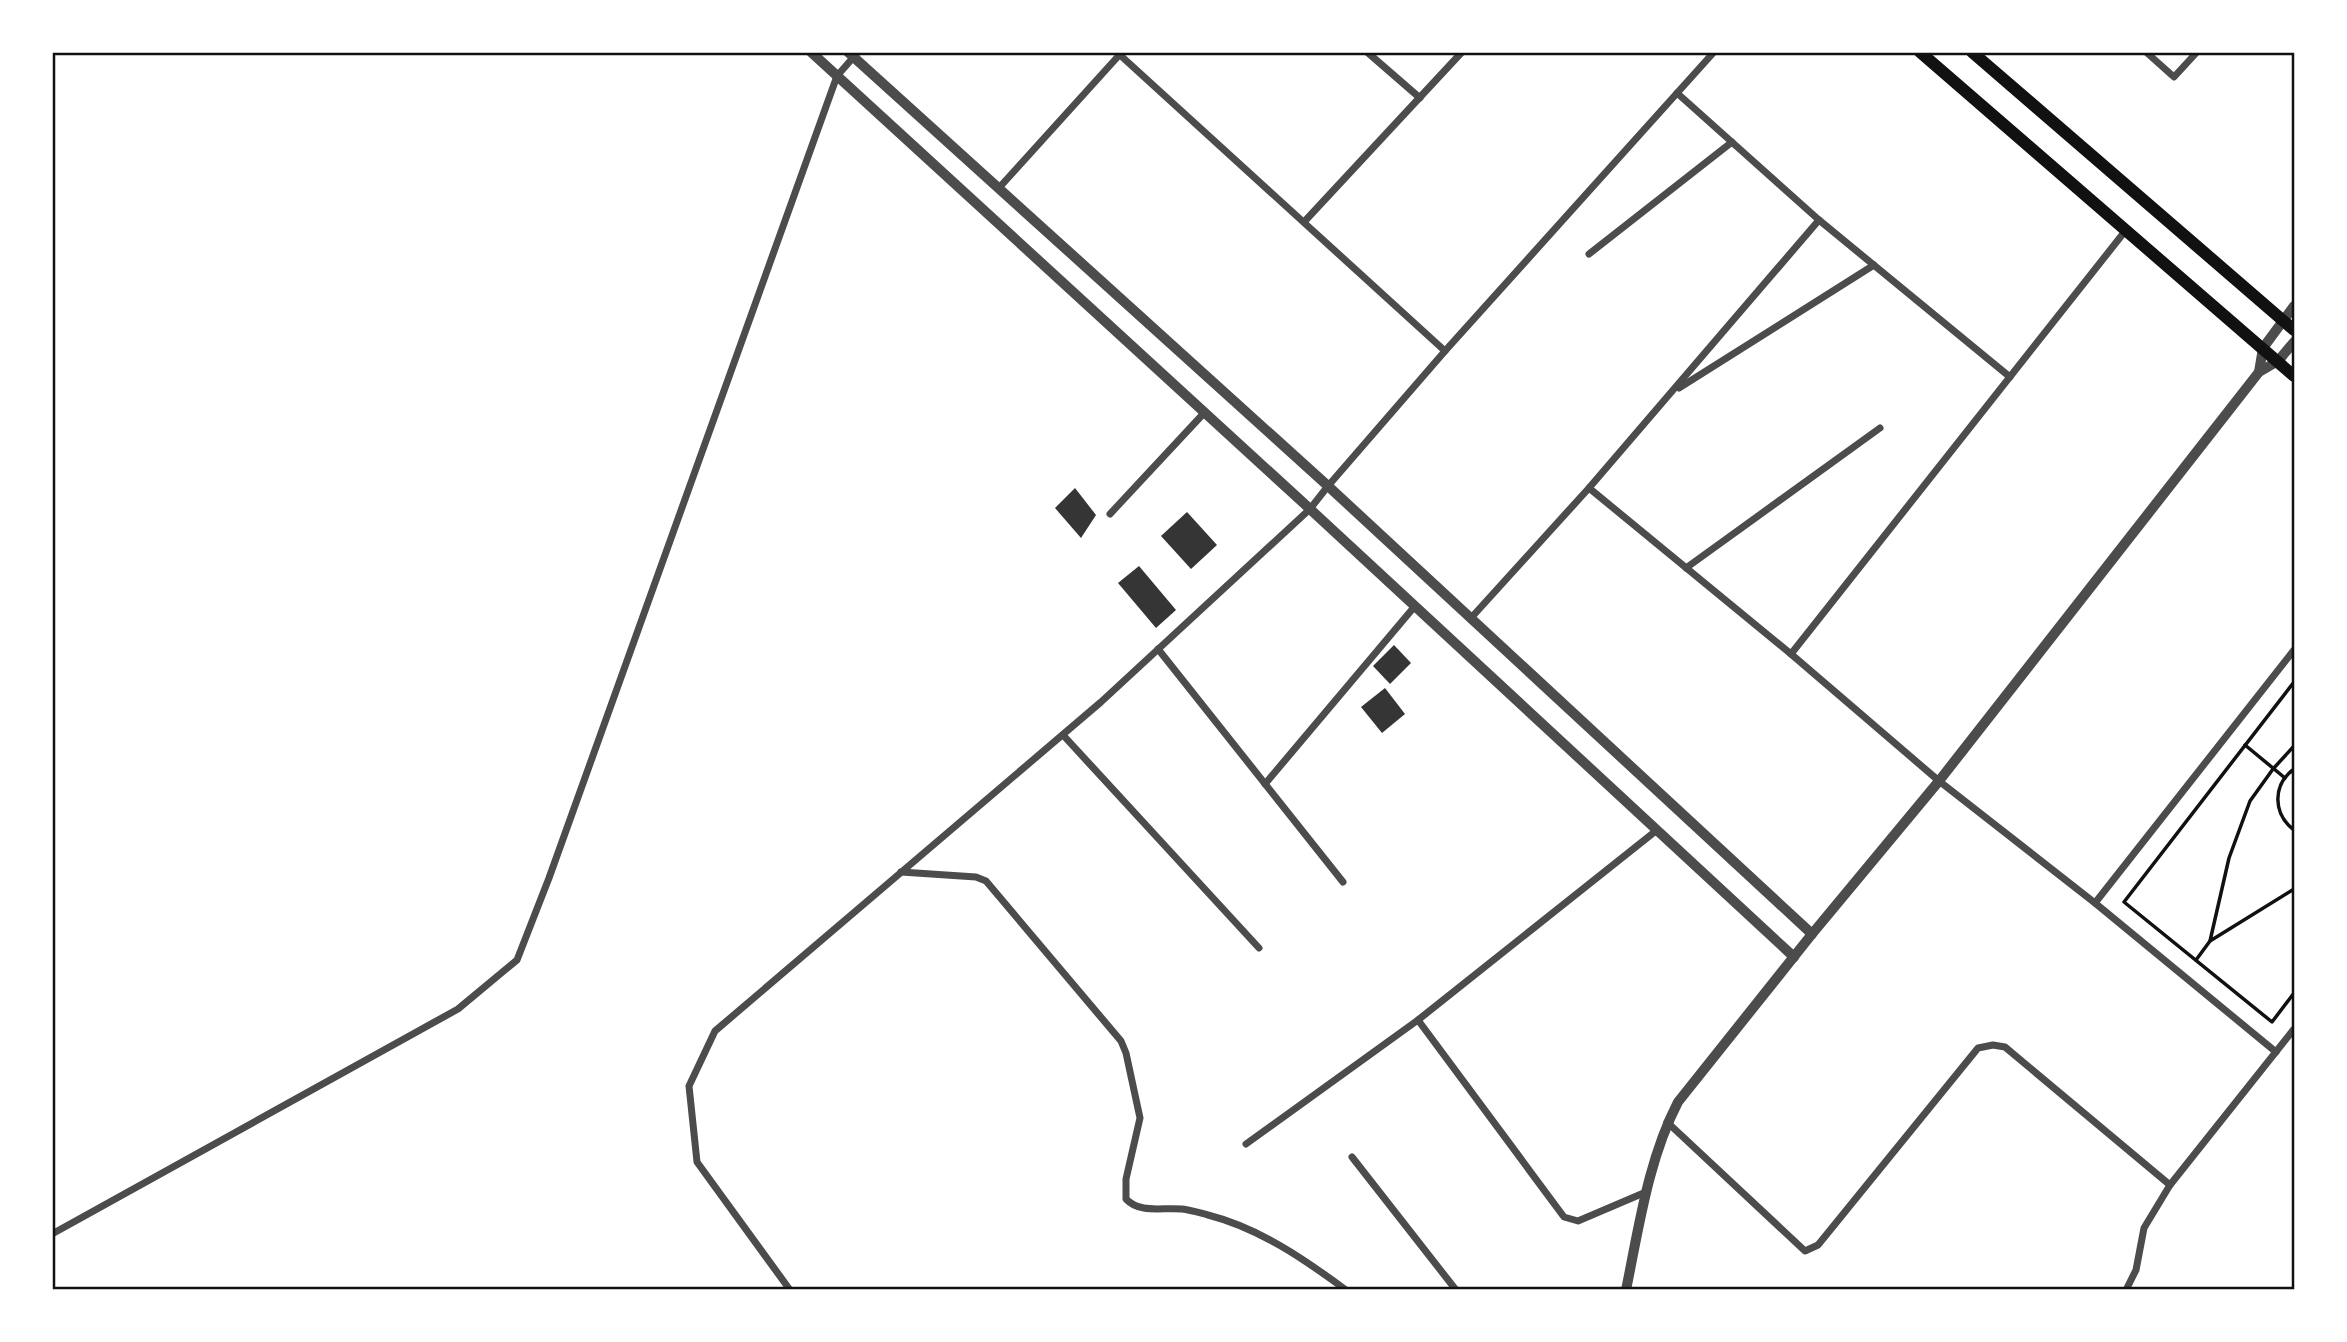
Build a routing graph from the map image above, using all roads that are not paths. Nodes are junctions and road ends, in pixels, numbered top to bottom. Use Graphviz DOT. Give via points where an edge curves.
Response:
graph roads {
  1 [pos="811,52"];
  2 [pos="1367,52"];
  3 [pos="1462,52"];
  4 [pos="1714,52"];
  5 [pos="1920,52"];
  6 [pos="1972,52"];
  7 [pos="2146,52"];
  8 [pos="2197,52"];
  9 [pos="853,54"];
  10 [pos="1121,54"];
  11 [pos="837,76"];
  12 [pos="1677,93"];
  13 [pos="1420,98"];
  14 [pos="1732,142"];
  15 [pos="998,189"];
  16 [pos="1819,220"];
  17 [pos="1304,222"];
  18 [pos="2126,230"];
  19 [pos="1589,254"];
  20 [pos="1874,265"];
  21 [pos="2294,306"];
  22 [pos="2283,320"];
  23 [pos="2294,330"];
  24 [pos="2294,342"];
  25 [pos="2263,348"];
  26 [pos="1445,351"];
  27 [pos="2278,361"];
  28 [pos="2259,372"];
  29 [pos="2294,376"];
  30 [pos="2010,377"];
  31 [pos="1670,393"];
  32 [pos="1205,412"];
  33 [pos="1881,428"];
  34 [pos="1328,486"];
  35 [pos="1589,488"];
  36 [pos="1310,509"];
  37 [pos="1110,514"];
  38 [pos="1686,568"];
  39 [pos="1415,606"];
  40 [pos="1471,618"];
  41 [pos="1158,649"];
  42 [pos="2294,650"];
  43 [pos="1791,654"];
  44 [pos="1063,734"];
  45 [pos="1939,781"];
  46 [pos="1265,783"];
  47 [pos="1657,830"];
  48 [pos="901,872"];
  49 [pos="1343,882"];
  50 [pos="2095,903"];
  51 [pos="1812,934"];
  52 [pos="1259,948"];
  53 [pos="1794,957"];
  54 [pos="1419,1020"];
  55 [pos="2294,1029"];
  56 [pos="2276,1052"];
  57 [pos="1667,1122"];
  58 [pos="1247,1144"];
  59 [pos="1352,1157"];
  60 [pos="2170,1185"];
  61 [pos="1646,1192"];
  62 [pos="52,1234"];
  63 [pos="790,1290"];
  64 [pos="1346,1290"];
  65 [pos="1456,1290"];
  66 [pos="1626,1290"];
  67 [pos="2126,1290"];
  1 -- 11 [label="street"];
  2 -- 13 [label="street"];
  3 -- 13 [label="street"];
  4 -- 12 [label="street"];
  5 -- 18 [label="main road"];
  6 -- 22 [label="main road"];
  7 -- 8 [label="street" via="2174,77"];
  9 -- 11 [label="street"];
  9 -- 15 [label="street"];
  10 -- 15 [label="street"];
  10 -- 17 [label="street"];
  11 -- 32 [label="street"];
  11 -- 62 [label="street" via="517,960 458,1009"];
  12 -- 14 [label="street"];
  12 -- 26 [label="street"];
  13 -- 17 [label="street"];
  14 -- 16 [label="street"];
  14 -- 19 [label="street"];
  15 -- 34 [label="street"];
  16 -- 20 [label="street"];
  16 -- 31 [label="street"];
  17 -- 26 [label="street"];
  18 -- 25 [label="main road"];
  18 -- 30 [label="street"];
  20 -- 30 [label="street"];
  20 -- 31 [label="street"];
  21 -- 22 [label="street"];
  22 -- 23 [label="main road"];
  22 -- 25 [label="street"];
  24 -- 27 [label="street"];
  25 -- 27 [label="main road"];
  25 -- 28 [label="street"];
  26 -- 34 [label="street"];
  27 -- 28 [label="street"];
  27 -- 29 [label="main road"];
  28 -- 45 [label="street"];
  30 -- 43 [label="street"];
  31 -- 35 [label="street"];
  32 -- 36 [label="street"];
  32 -- 37 [label="street"];
  33 -- 38 [label="street"];
  34 -- 36 [label="street"];
  34 -- 40 [label="street"];
  35 -- 38 [label="street"];
  35 -- 40 [label="street"];
  36 -- 39 [label="street"];
  36 -- 41 [label="street"];
  38 -- 43 [label="street"];
  39 -- 46 [label="street"];
  39 -- 47 [label="street"];
  40 -- 51 [label="street"];
  41 -- 44 [label="street"];
  41 -- 46 [label="street"];
  42 -- 50 [label="street"];
  43 -- 45 [label="street"];
  44 -- 48 [label="street"];
  44 -- 52 [label="street"];
  45 -- 50 [label="street"];
  45 -- 51 [label="street"];
  46 -- 49 [label="street"];
  47 -- 53 [label="street"];
  47 -- 54 [label="street"];
  48 -- 63 [label="street" via="715,1031 689,1086 697,1163"];
  48 -- 64 [label="street" via="986,881 1121,1041 1140,1118 1126,1179 1126,1199 1132,1205 1186,1209 1237,1222"];
  50 -- 56 [label="street"];
  51 -- 53 [label="street"];
  53 -- 57 [label="street"];
  54 -- 58 [label="street"];
  54 -- 61 [label="street" via="1564,1217 1578,1222"];
  55 -- 56 [label="street"];
  56 -- 60 [label="street"];
  57 -- 60 [label="street" via="1805,1251 1818,1245 1978,1048 1993,1045 2005,1047"];
  57 -- 61 [label="street"];
  59 -- 65 [label="street"];
  60 -- 67 [label="street" via="2144,1228 2136,1270"];
  61 -- 66 [label="street"];
}
